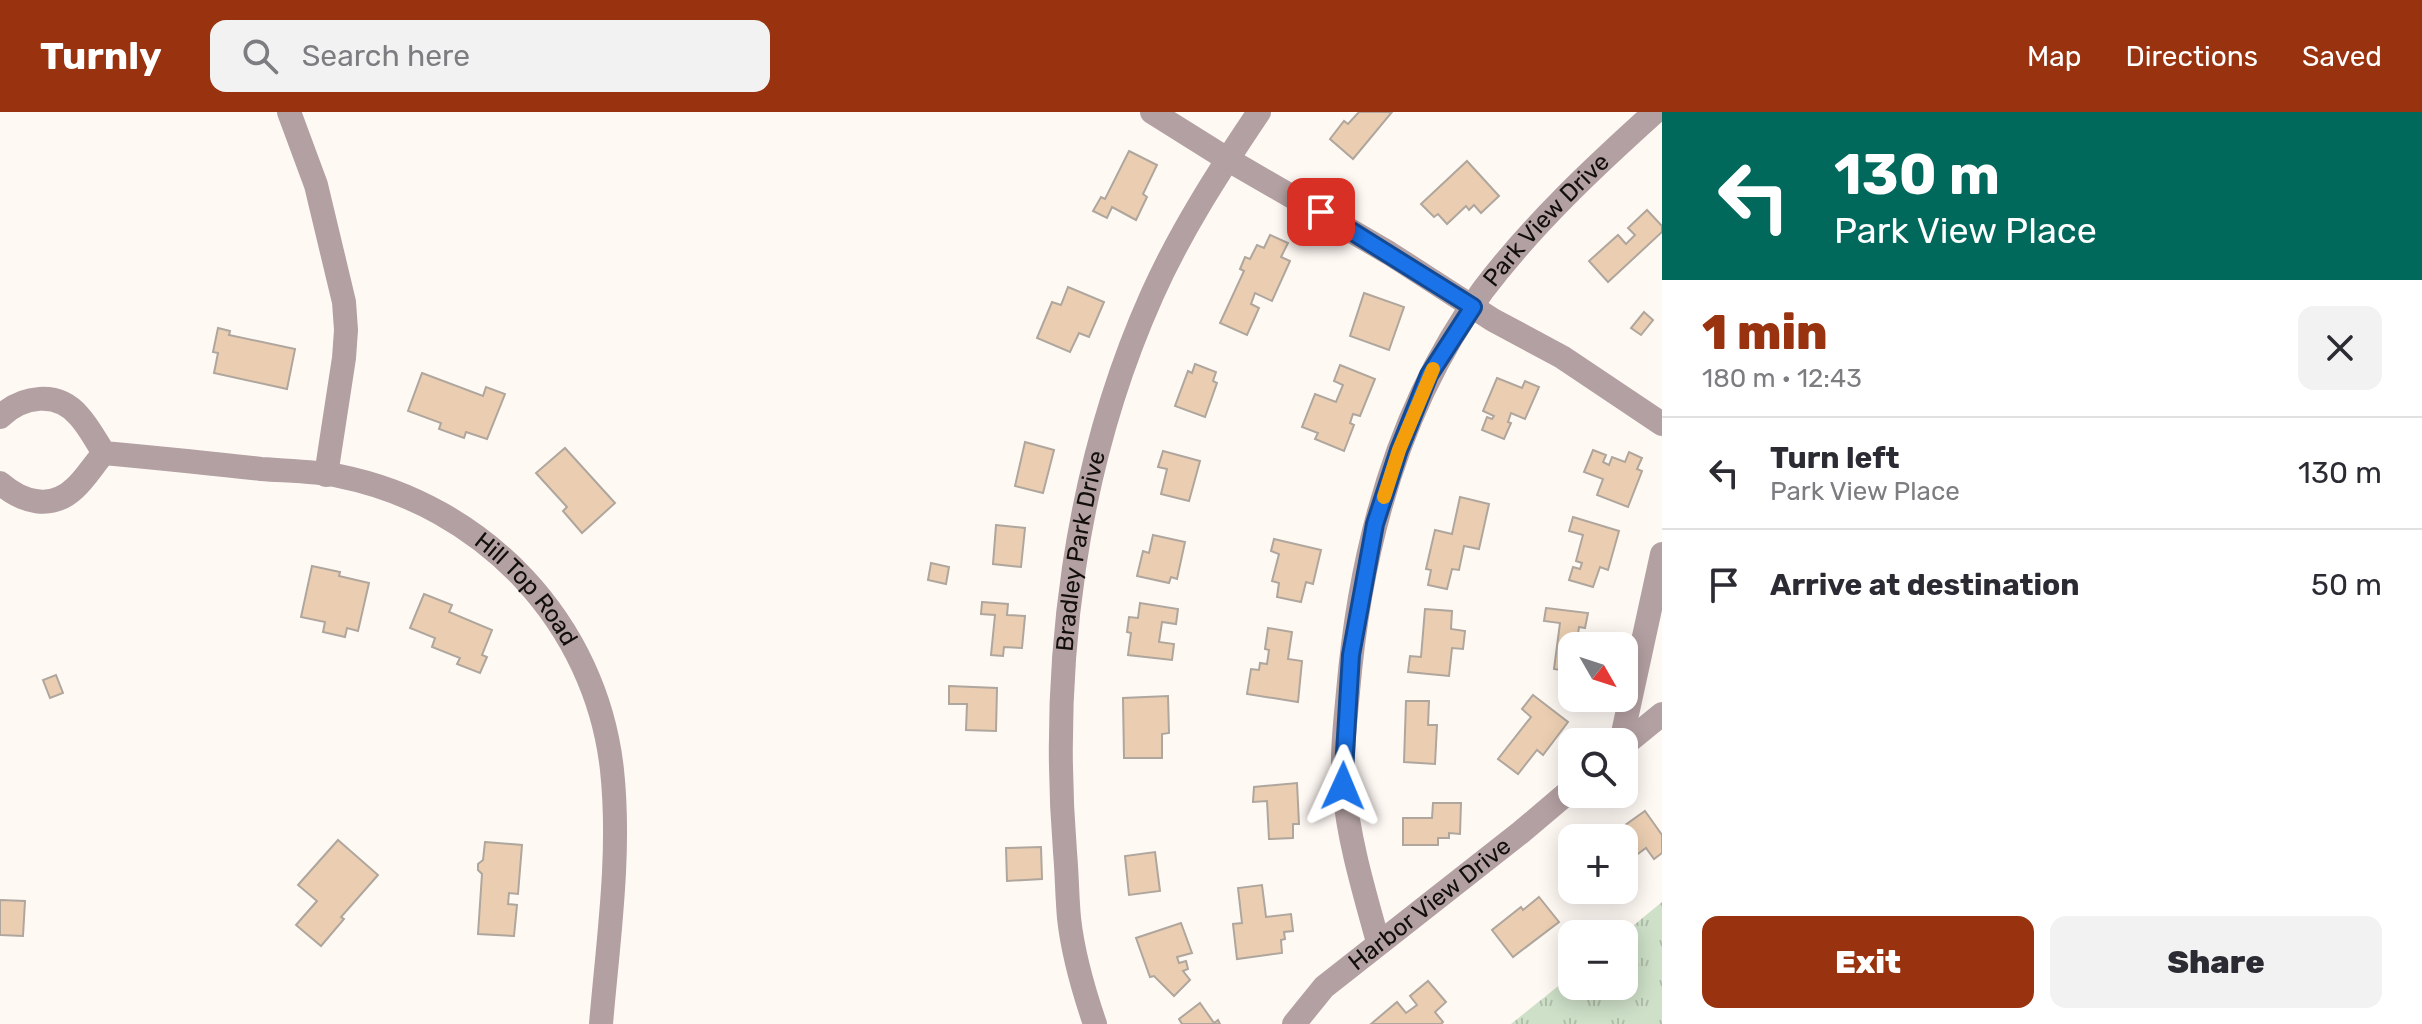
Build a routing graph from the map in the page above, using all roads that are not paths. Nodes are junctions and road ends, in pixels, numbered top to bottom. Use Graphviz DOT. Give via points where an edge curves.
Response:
graph roads {
  1 [pos="289,112"];
  2 [pos="1152,112"];
  3 [pos="1259,112"];
  4 [pos="1655,112"];
  5 [pos="1227,159"];
  6 [pos="1473,307"];
  7 [pos="0,417"];
  8 [pos="1662,424"];
  9 [pos="104,453"];
  10 [pos="326,475"];
  11 [pos="0,483"];
  12 [pos="1662,554"];
  13 [pos="1662,714"];
  14 [pos="1626,728"];
  15 [pos="1638,732"];
  16 [pos="1558,801"];
  17 [pos="1378,942"];
  18 [pos="601,1024"];
  19 [pos="1095,1024"];
  20 [pos="1294,1024"];
  1 -- 10 [label="street" via="316,185 344,302 344,358"];
  2 -- 5 [label="street"];
  3 -- 5 [label="street, Bradley Park Drive"];
  4 -- 6 [label="street, Park View Drive" via="1526,238"];
  5 -- 6 [label="street"];
  5 -- 19 [label="street, Bradley Park Drive" via="1152,295 1126,363 1101,441 1073,582 1060,788 1069,919"];
  6 -- 8 [label="street" via="1562,357"];
  6 -- 17 [label="street, Park View Drive" via="1429,375 1399,450 1375,524 1351,655 1343,786 1352,848"];
  7 -- 9 [label="street" via="12,405 36,398 56,400 78,414"];
  9 -- 10 [label="street, Hill Top Road"];
  9 -- 11 [label="street" via="75,488 57,499 34,502 15,497"];
  10 -- 18 [label="street, Hill Top Road" via="387,489 479,537 520,572 580,660 602,716 612,771 614,854"];
  12 -- 14 [label="street"];
  13 -- 15 [label="street"];
  16 -- 17 [label="street, Harbor View Drive"];
  17 -- 20 [label="street, Harbor View Drive" via="1324,987"];
}
